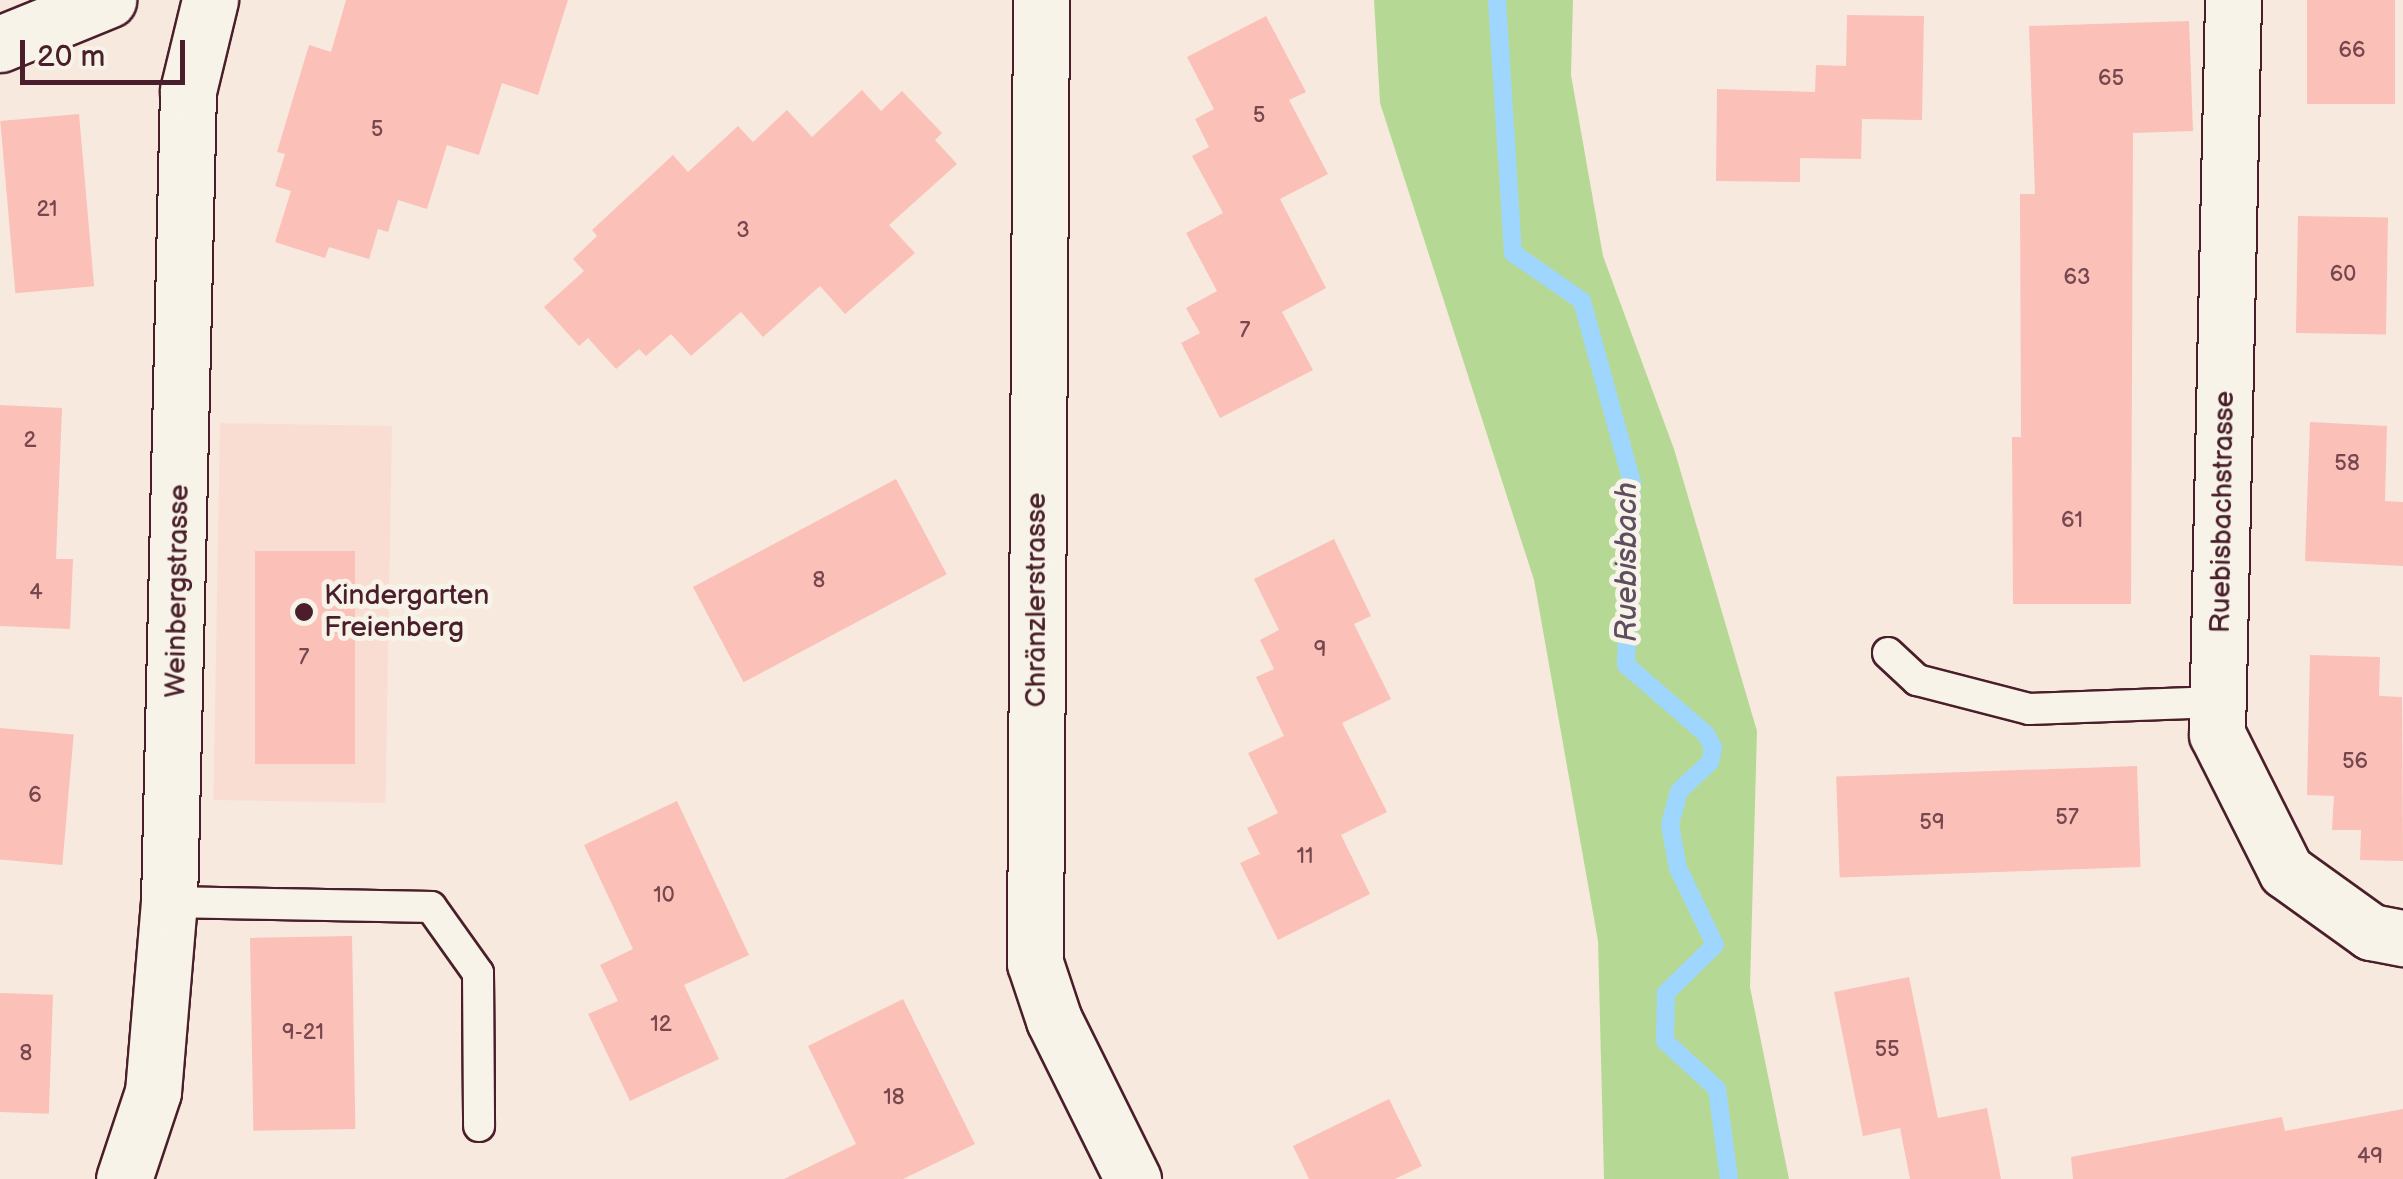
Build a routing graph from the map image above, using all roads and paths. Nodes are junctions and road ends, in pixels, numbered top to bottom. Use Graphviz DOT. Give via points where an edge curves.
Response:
graph roads {
  1 [pos="108,0"];
  2 [pos="210,0"];
  3 [pos="1041,0"];
  4 [pos="2233,0"];
  5 [pos="0,44"];
  6 [pos="1888,654"];
  7 [pos="2218,702"];
  8 [pos="169,902"];
  9 [pos="2403,938"];
  10 [pos="479,1126"];
  11 [pos="124,1179"];
  12 [pos="1133,1179"];
  1 -- 5 [label="street"];
  2 -- 8 [label="street, Weinbergstrasse" via="188,92"];
  3 -- 12 [label="street, Chränzlerstrasse" via="1035,963 1054,1020"];
  4 -- 7 [label="street, Ruebisbachstrasse"];
  6 -- 7 [label="lane" via="1917,680 2029,709"];
  7 -- 9 [label="street, Ruebisbachstrasse" via="2217,734 2286,871 2372,932"];
  8 -- 10 [label="lane" via="431,907 478,972"];
  8 -- 11 [label="street, Weinbergstrasse" via="153,1092"];
}
